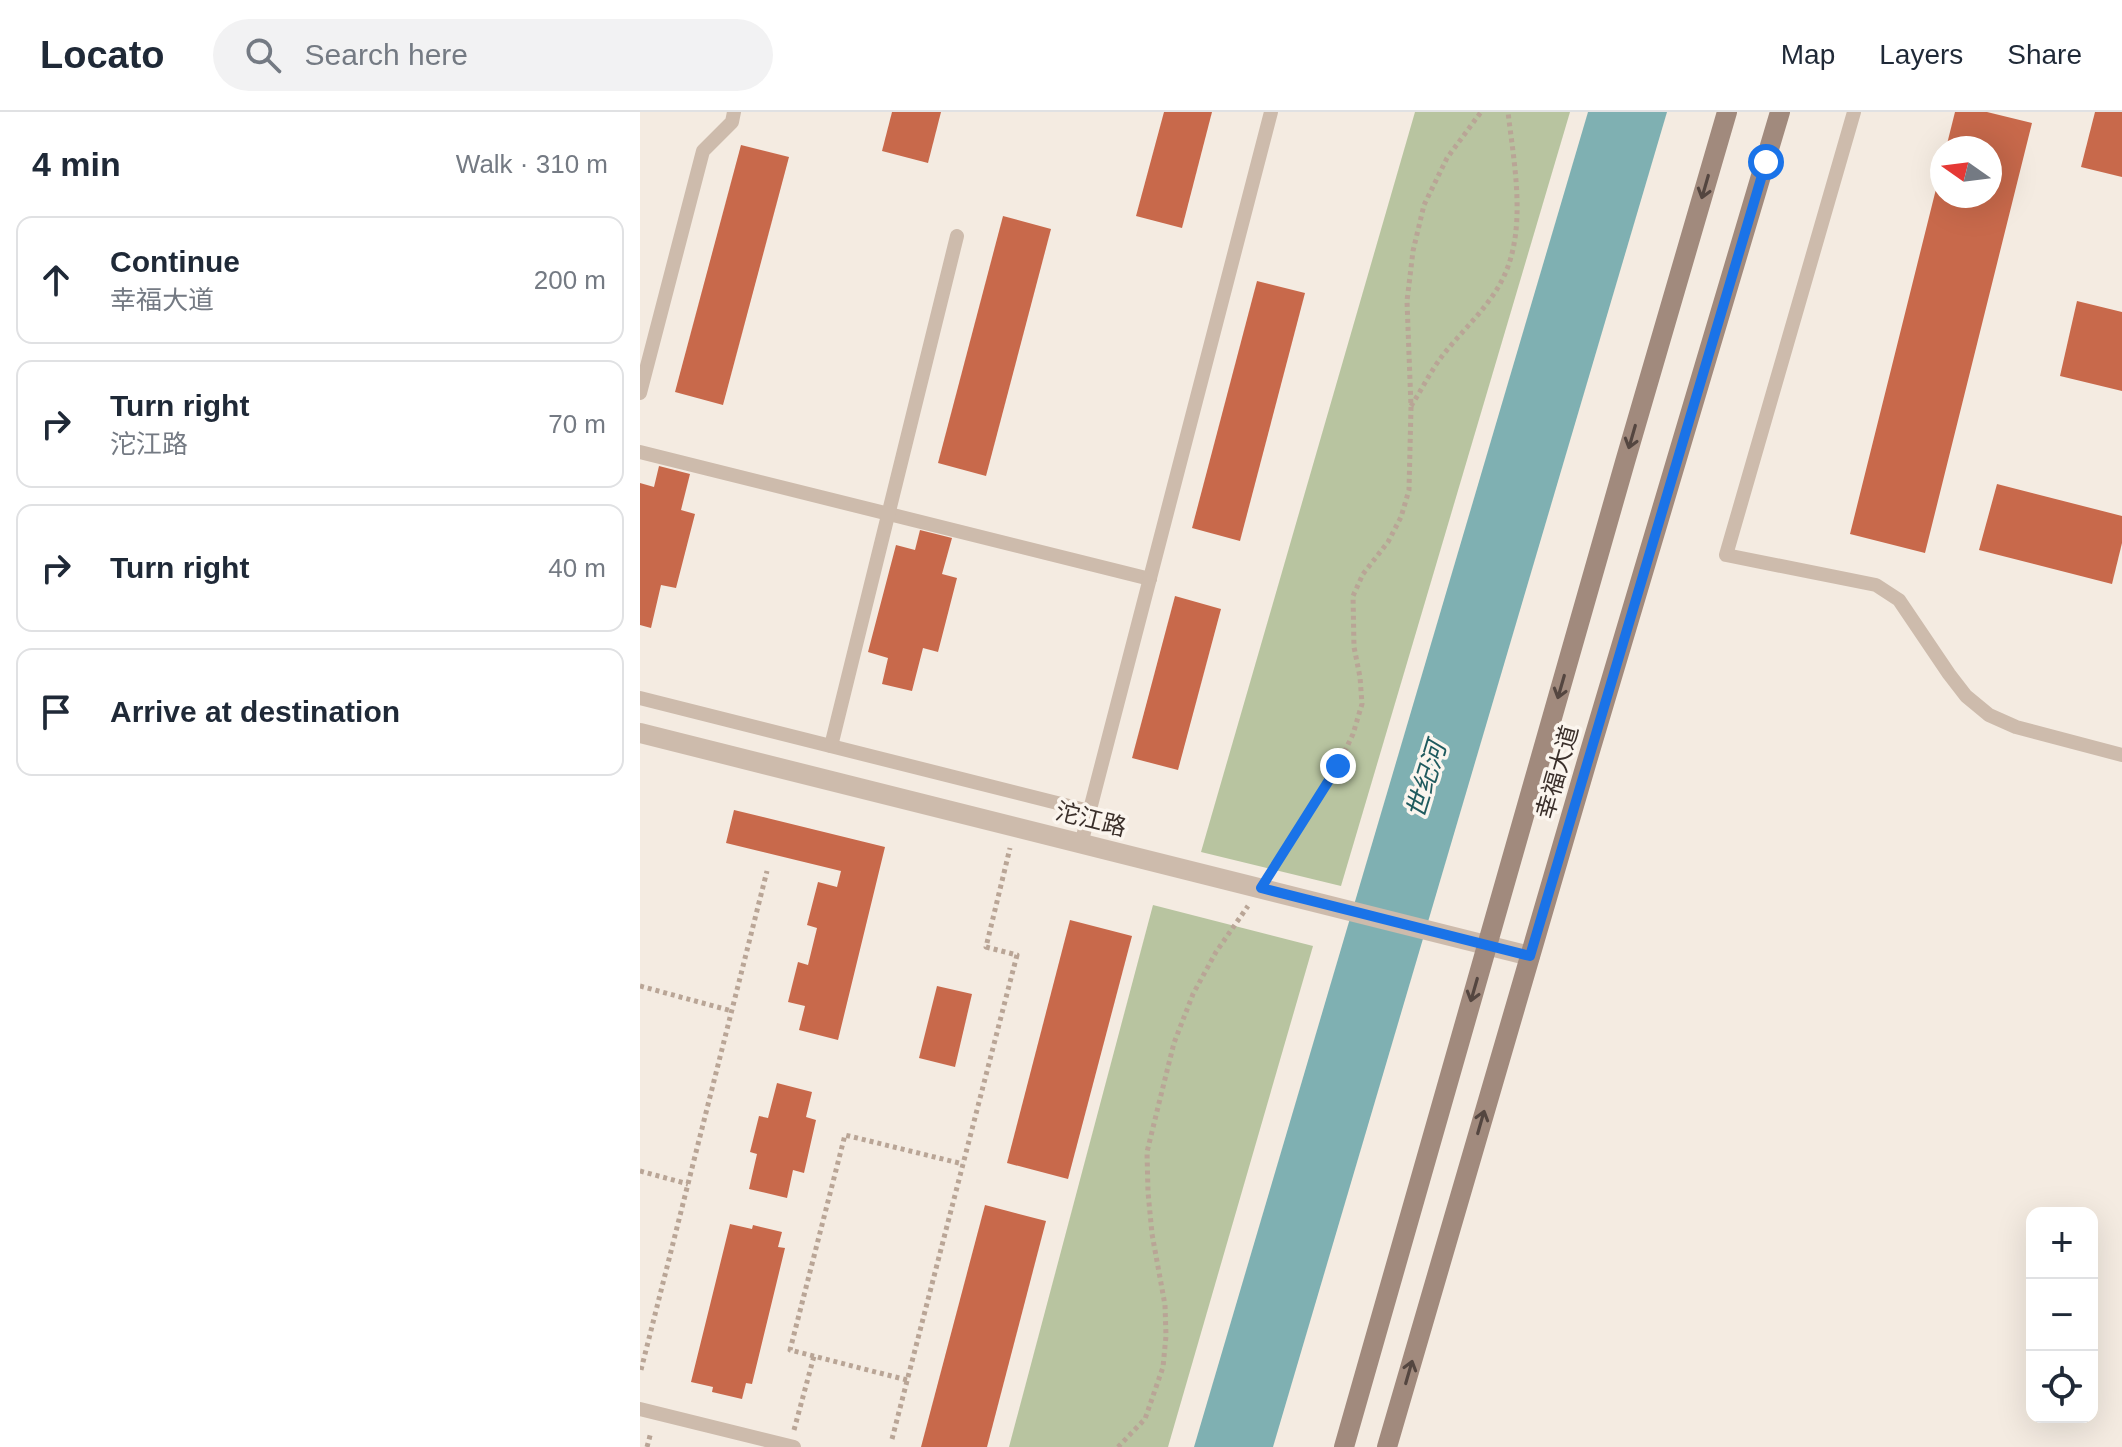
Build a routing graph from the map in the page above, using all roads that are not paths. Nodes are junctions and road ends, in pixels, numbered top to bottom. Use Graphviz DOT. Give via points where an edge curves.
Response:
graph roads {
  1 [pos="734,112"];
  2 [pos="1271,112"];
  3 [pos="1727,112"];
  4 [pos="1780,112"];
  5 [pos="1854,112"];
  6 [pos="957,236"];
  7 [pos="640,393"];
  8 [pos="640,452"];
  9 [pos="888,514"];
  10 [pos="1150,579"];
  11 [pos="640,698"];
  12 [pos="640,733"];
  13 [pos="831,746"];
  14 [pos="2122,755"];
  15 [pos="1089,811"];
  16 [pos="1081,844"];
  17 [pos="1485,945"];
  18 [pos="1530,956"];
  19 [pos="640,1409"];
  20 [pos="770,1444"];
  21 [pos="791,1446"];
  22 [pos="1344,1447"];
  23 [pos="1387,1447"];
  1 -- 7 [label="lane" via="732,122 703,151"];
  2 -- 10 [label="lane"];
  3 -- 17 [label="main road, 幸福大道, one-way"];
  4 -- 18 [label="main road, 幸福大道"];
  5 -- 14 [label="lane" via="1726,555 1876,585 1899,600 1966,696 1989,715"];
  6 -- 9 [label="lane"];
  8 -- 9 [label="lane"];
  9 -- 10 [label="lane"];
  9 -- 13 [label="lane"];
  10 -- 15 [label="lane"];
  11 -- 13 [label="lane"];
  12 -- 16 [label="street, 沱江路"];
  13 -- 15 [label="lane"];
  15 -- 16 [label="lane"];
  16 -- 17 [label="street, 沱江路"];
  17 -- 18 [label="street, 沱江路"];
  17 -- 22 [label="main road, 幸福大道, one-way"];
  23 -- 18 [label="main road, 幸福大道, one-way"];
  19 -- 20 [label="lane"];
  20 -- 21 [label="lane"];
}
